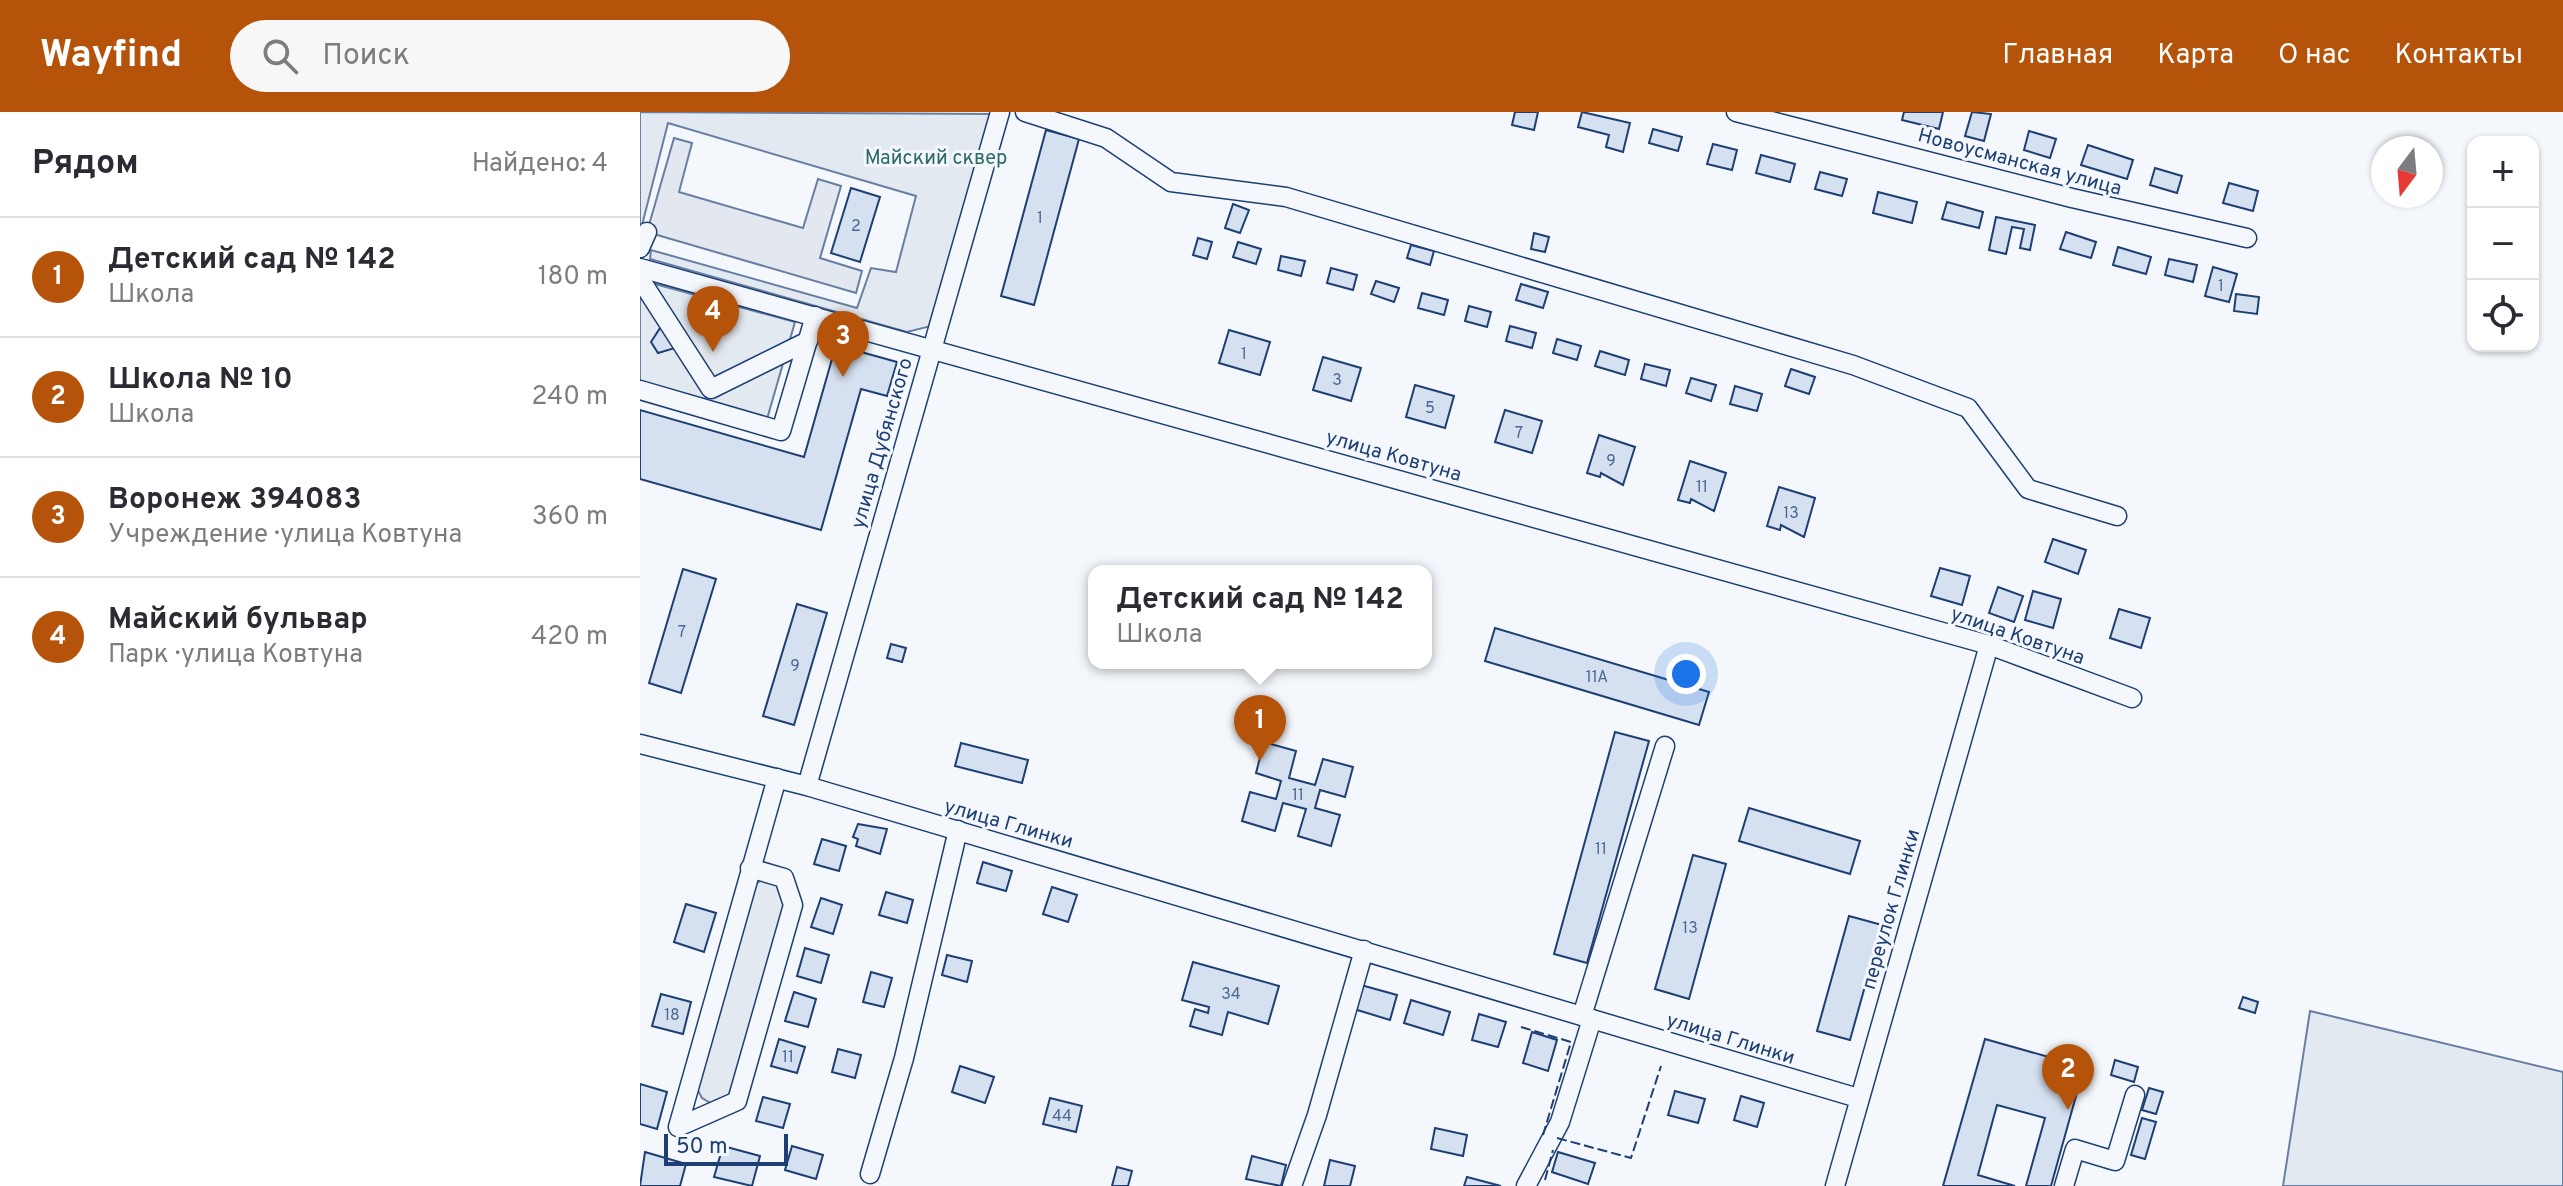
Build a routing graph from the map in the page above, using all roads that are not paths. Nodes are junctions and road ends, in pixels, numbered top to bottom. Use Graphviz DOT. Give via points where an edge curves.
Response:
graph roads {
  1 [pos="1000,112"];
  2 [pos="1025,112"];
  3 [pos="1736,112"];
  4 [pos="2247,238"];
  5 [pos="640,268"];
  6 [pos="640,279"];
  7 [pos="815,316"];
  8 [pos="808,341"];
  9 [pos="931,347"];
  10 [pos="711,389"];
  11 [pos="640,390"];
  12 [pos="704,408"];
  13 [pos="2117,516"];
  14 [pos="1989,645"];
  15 [pos="2132,698"];
  16 [pos="640,744"];
  17 [pos="1665,746"];
  18 [pos="777,778"];
  19 [pos="807,786"];
  20 [pos="958,830"];
  21 [pos="750,868"];
  22 [pos="1364,950"];
  23 [pos="1587,1017"];
  24 [pos="2135,1095"];
  25 [pos="1858,1098"];
  26 [pos="870,1174"];
  27 [pos="1292,1186"];
  28 [pos="1526,1186"];
  29 [pos="1835,1186"];
  30 [pos="2064,1186"];
  1 -- 9 [label="street, улица Дубянского"];
  2 -- 13 [label="street" via="1106,138 1171,182 1286,197 1853,365 1968,408 2028,489"];
  3 -- 4 [label="street, Новоусманская улица"];
  5 -- 7 [label="street, улица Ковтуна"];
  6 -- 10 [label="street"];
  7 -- 8 [label="street"];
  7 -- 9 [label="street, улица Ковтуна"];
  8 -- 10 [label="street"];
  8 -- 12 [label="street" via="781,431"];
  9 -- 14 [label="street, улица Ковтуна"];
  9 -- 19 [label="street, улица Дубянского"];
  10 -- 12 [label="street"];
  11 -- 12 [label="street"];
  14 -- 15 [label="street, улица Ковтуна"];
  14 -- 25 [label="street, переулок Глинки"];
  16 -- 18 [label="street, улица Глинки"];
  17 -- 23 [label="street"];
  18 -- 19 [label="street, улица Глинки"];
  18 -- 21 [label="street"];
  19 -- 20 [label="street, улица Глинки"];
  20 -- 22 [label="street, улица Глинки"];
  20 -- 26 [label="street" via="904,1058"];
  21 -- 21 [label="street" via="784,878 793,905 737,1101 678,1127"];
  22 -- 23 [label="street, улица Глинки"];
  22 -- 27 [label="street"];
  23 -- 25 [label="street, улица Глинки"];
  23 -- 28 [label="street" via="1560,1122"];
  24 -- 30 [label="street" via="2115,1161 2075,1149"];
  25 -- 29 [label="street, переулок Глинки"];
}
